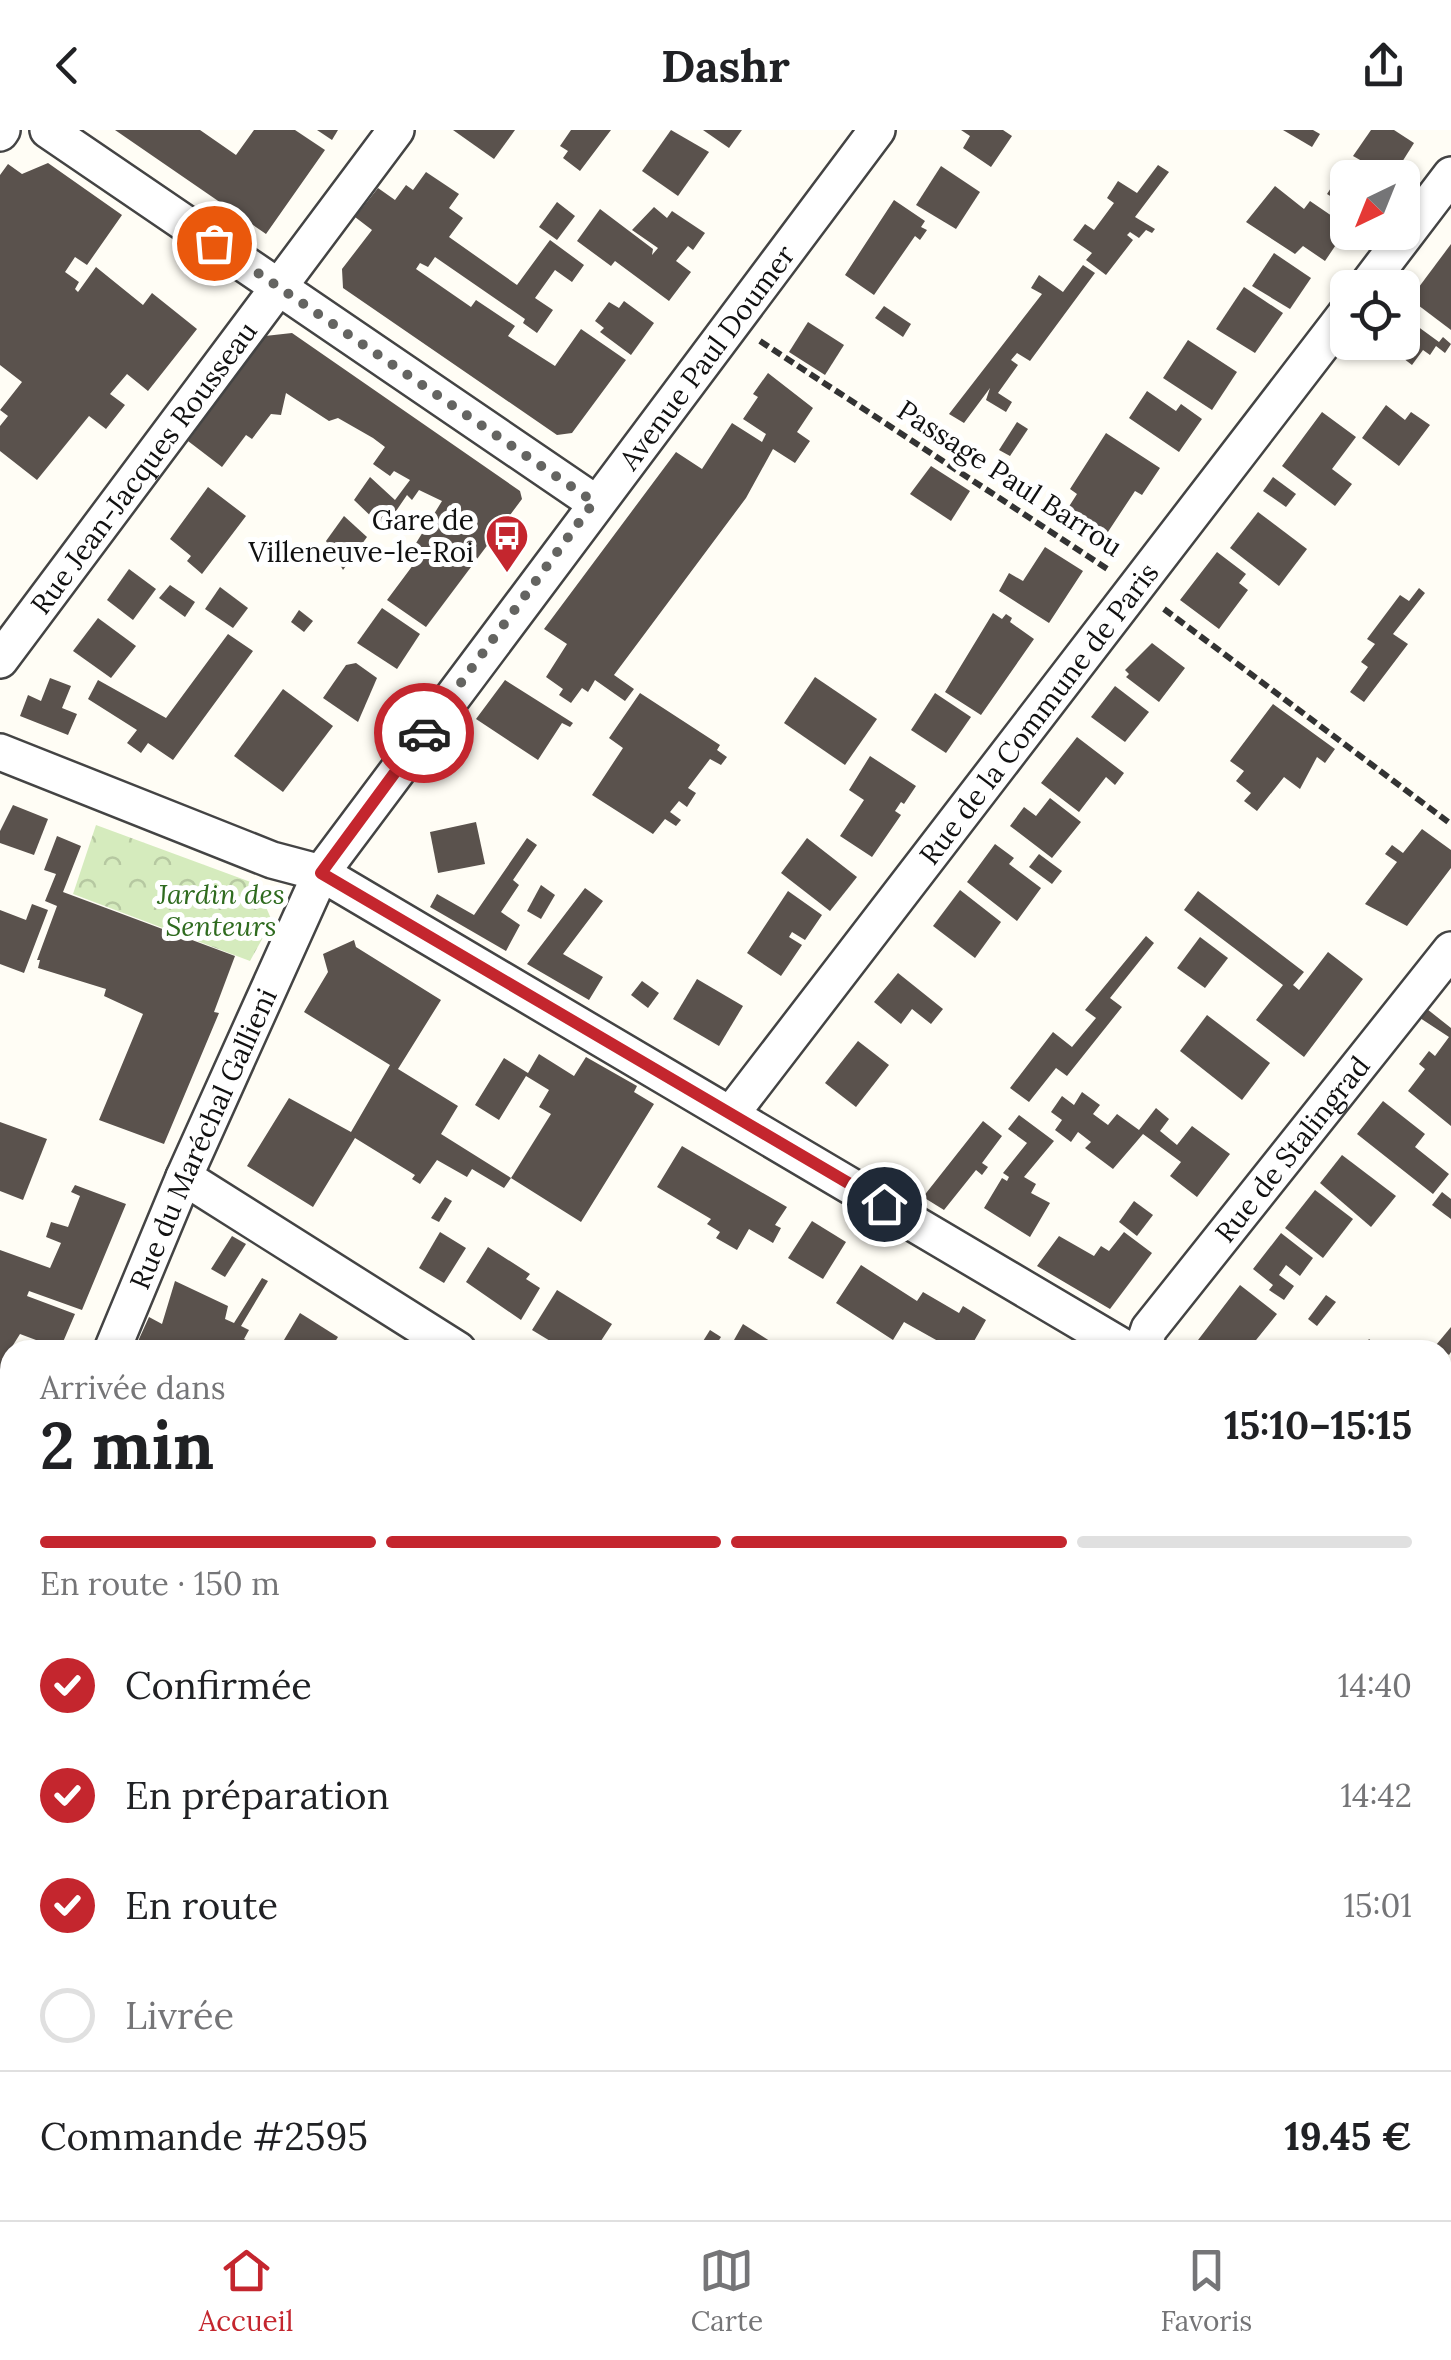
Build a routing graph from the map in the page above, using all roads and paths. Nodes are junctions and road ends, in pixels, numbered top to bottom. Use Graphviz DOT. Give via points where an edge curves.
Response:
graph roads {
  1 [pos="48,130"];
  2 [pos="396,130"];
  3 [pos="877,130"];
  4 [pos="1451,174"];
  5 [pos="1379,270"];
  6 [pos="278,287"];
  7 [pos="732,322"];
  8 [pos="1330,335"];
  9 [pos="594,502"];
  10 [pos="1137,588"];
  11 [pos="0,660"];
  12 [pos="0,752"];
  13 [pos="1451,824"];
  14 [pos="321,873"];
  15 [pos="1451,950"];
  16 [pos="731,1114"];
  17 [pos="184,1177"];
  18 [pos="116,1340"];
  19 [pos="442,1340"];
  20 [pos="1111,1340"];
  21 [pos="1145,1340"];
  1 -- 6 [label="street"];
  2 -- 6 [label="street, Rue Jean-Jacques Rousseau"];
  3 -- 7 [label="street, Avenue Paul Doumer"];
  4 -- 5 [label="street"];
  6 -- 9 [label="street"];
  6 -- 11 [label="street, Rue Jean-Jacques Rousseau"];
  7 -- 9 [label="street, Avenue Paul Doumer"];
  7 -- 10 [label="path, Passage Paul Barrou"];
  8 -- 10 [label="street, Rue de la Commune de Paris"];
  9 -- 14 [label="street, Avenue Paul Doumer"];
  10 -- 13 [label="path, Passage Paul Barrou"];
  10 -- 16 [label="street, Rue de la Commune de Paris"];
  12 -- 14 [label="street" via="272,860"];
  14 -- 16 [label="street"];
  14 -- 17 [label="street, Rue du Maréchal Gallieni"];
  15 -- 21 [label="street, Rue de Stalingrad"];
  16 -- 20 [label="street"];
  17 -- 18 [label="street, Rue du Maréchal Gallieni"];
  17 -- 19 [label="street"];
}
